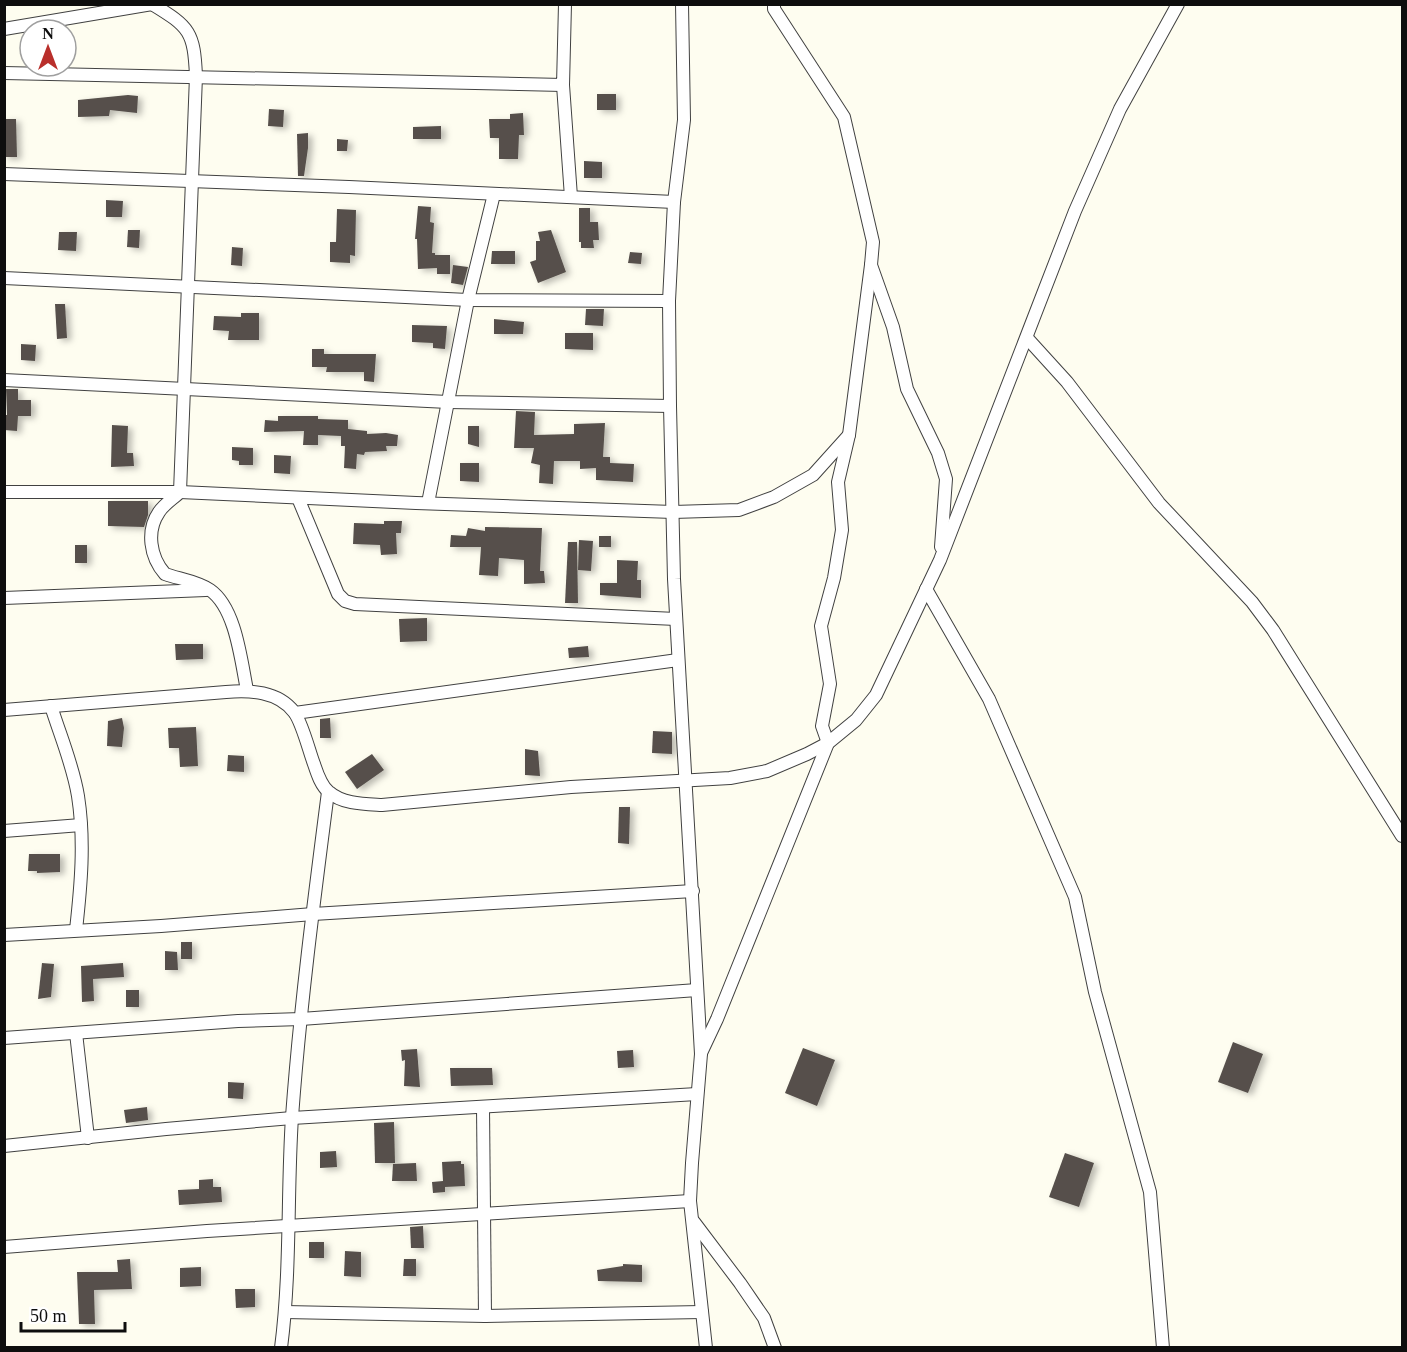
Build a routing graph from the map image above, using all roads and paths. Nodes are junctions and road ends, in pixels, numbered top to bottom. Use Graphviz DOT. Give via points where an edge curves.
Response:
graph roads {
  1 [pos="152,4"];
  2 [pos="566,4"];
  3 [pos="681,4"];
  4 [pos="774,4"];
  5 [pos="1178,4"];
  6 [pos="4,28"];
  7 [pos="4,73"];
  8 [pos="196,76"];
  9 [pos="563,85"];
  10 [pos="4,174"];
  11 [pos="192,182"];
  12 [pos="494,194"];
  13 [pos="571,197"];
  14 [pos="674,202"];
  15 [pos="871,265"];
  16 [pos="4,278"];
  17 [pos="189,286"];
  18 [pos="468,300"];
  19 [pos="669,301"];
  20 [pos="1027,338"];
  21 [pos="4,380"];
  22 [pos="185,388"];
  23 [pos="448,402"];
  24 [pos="670,406"];
  25 [pos="849,435"];
  26 [pos="4,492"];
  27 [pos="180,492"];
  28 [pos="298,498"];
  29 [pos="428,503"];
  30 [pos="673,512"];
  31 [pos="940,560"];
  32 [pos="926,589"];
  33 [pos="210,590"];
  34 [pos="4,598"];
  35 [pos="676,618"];
  36 [pos="678,660"];
  37 [pos="247,690"];
  38 [pos="51,706"];
  39 [pos="4,710"];
  40 [pos="295,713"];
  41 [pos="828,743"];
  42 [pos="684,781"];
  43 [pos="328,792"];
  44 [pos="81,825"];
  45 [pos="4,831"];
  46 [pos="1402,836"];
  47 [pos="693,891"];
  48 [pos="313,914"];
  49 [pos="76,930"];
  50 [pos="4,935"];
  51 [pos="697,990"];
  52 [pos="301,1019"];
  53 [pos="76,1033"];
  54 [pos="4,1038"];
  55 [pos="701,1054"];
  56 [pos="697,1094"];
  57 [pos="483,1107"];
  58 [pos="292,1119"];
  59 [pos="88,1138"];
  60 [pos="4,1146"];
  61 [pos="690,1202"];
  62 [pos="485,1214"];
  63 [pos="693,1221"];
  64 [pos="289,1226"];
  65 [pos="4,1247"];
  66 [pos="285,1312"];
  67 [pos="702,1312"];
  68 [pos="485,1316"];
  69 [pos="280,1347"];
  70 [pos="706,1347"];
  71 [pos="775,1347"];
  72 [pos="1163,1347"];
  1 -- 6 [label="street"];
  1 -- 8 [label="street" via="187,29 195,52"];
  2 -- 9 [label="street"];
  3 -- 14 [label="street" via="684,120"];
  4 -- 15 [label="street" via="844,117 873,242"];
  5 -- 20 [label="street" via="1120,109 1075,211"];
  7 -- 8 [label="street"];
  8 -- 9 [label="street"];
  8 -- 11 [label="street"];
  9 -- 13 [label="street"];
  10 -- 11 [label="street"];
  11 -- 12 [label="street"];
  11 -- 17 [label="street"];
  12 -- 13 [label="street"];
  12 -- 18 [label="street"];
  13 -- 14 [label="street"];
  14 -- 19 [label="street"];
  15 -- 25 [label="street"];
  15 -- 31 [label="street" via="893,327 907,389 946,479"];
  16 -- 17 [label="street"];
  17 -- 18 [label="street"];
  17 -- 22 [label="street"];
  18 -- 19 [label="street"];
  18 -- 23 [label="street"];
  19 -- 24 [label="street"];
  20 -- 31 [label="street"];
  20 -- 46 [label="street" via="1067,382 1159,503 1252,602"];
  21 -- 22 [label="street"];
  22 -- 23 [label="street"];
  22 -- 27 [label="street"];
  23 -- 24 [label="street"];
  23 -- 29 [label="street"];
  24 -- 30 [label="street"];
  25 -- 30 [label="street" via="813,474 774,497 739,510"];
  25 -- 41 [label="street" via="838,482 842,530 821,626 830,684 822,726"];
  26 -- 27 [label="street"];
  27 -- 28 [label="street"];
  27 -- 33 [label="street" via="160,510 152,525 153,556 165,574"];
  28 -- 29 [label="street"];
  28 -- 35 [label="street" via="334,585 345,601"];
  29 -- 30 [label="street"];
  30 -- 35 [label="street"];
  31 -- 32 [label="street"];
  32 -- 41 [label="street" via="876,695 856,720"];
  32 -- 72 [label="street" via="989,699 1076,897 1095,992 1150,1192"];
  33 -- 34 [label="street"];
  33 -- 37 [label="street" via="219,598 232,623"];
  35 -- 36 [label="street"];
  36 -- 40 [label="street"];
  36 -- 42 [label="street"];
  37 -- 38 [label="street"];
  37 -- 40 [label="street" via="282,700"];
  38 -- 39 [label="street"];
  38 -- 44 [label="street" via="77,794"];
  40 -- 43 [label="street"];
  41 -- 42 [label="street" via="767,771"];
  41 -- 55 [label="street"];
  42 -- 43 [label="street" via="382,805 356,803"];
  42 -- 47 [label="street"];
  43 -- 48 [label="street"];
  44 -- 45 [label="street"];
  44 -- 49 [label="street" via="82,876"];
  47 -- 48 [label="street"];
  47 -- 51 [label="street"];
  48 -- 49 [label="street"];
  48 -- 52 [label="street"];
  49 -- 50 [label="street"];
  51 -- 52 [label="street"];
  51 -- 55 [label="street"];
  52 -- 53 [label="street"];
  52 -- 58 [label="street"];
  53 -- 54 [label="street"];
  53 -- 59 [label="street"];
  55 -- 56 [label="street"];
  56 -- 57 [label="street"];
  56 -- 61 [label="street"];
  57 -- 58 [label="street"];
  57 -- 62 [label="street"];
  58 -- 59 [label="street"];
  58 -- 64 [label="street"];
  59 -- 60 [label="street"];
  61 -- 62 [label="street"];
  61 -- 63 [label="street"];
  62 -- 64 [label="street"];
  62 -- 68 [label="street"];
  63 -- 67 [label="street"];
  63 -- 71 [label="street" via="764,1318"];
  64 -- 65 [label="street"];
  64 -- 66 [label="street"];
  66 -- 68 [label="street"];
  66 -- 69 [label="street"];
  67 -- 68 [label="street"];
  67 -- 70 [label="street"];
}
